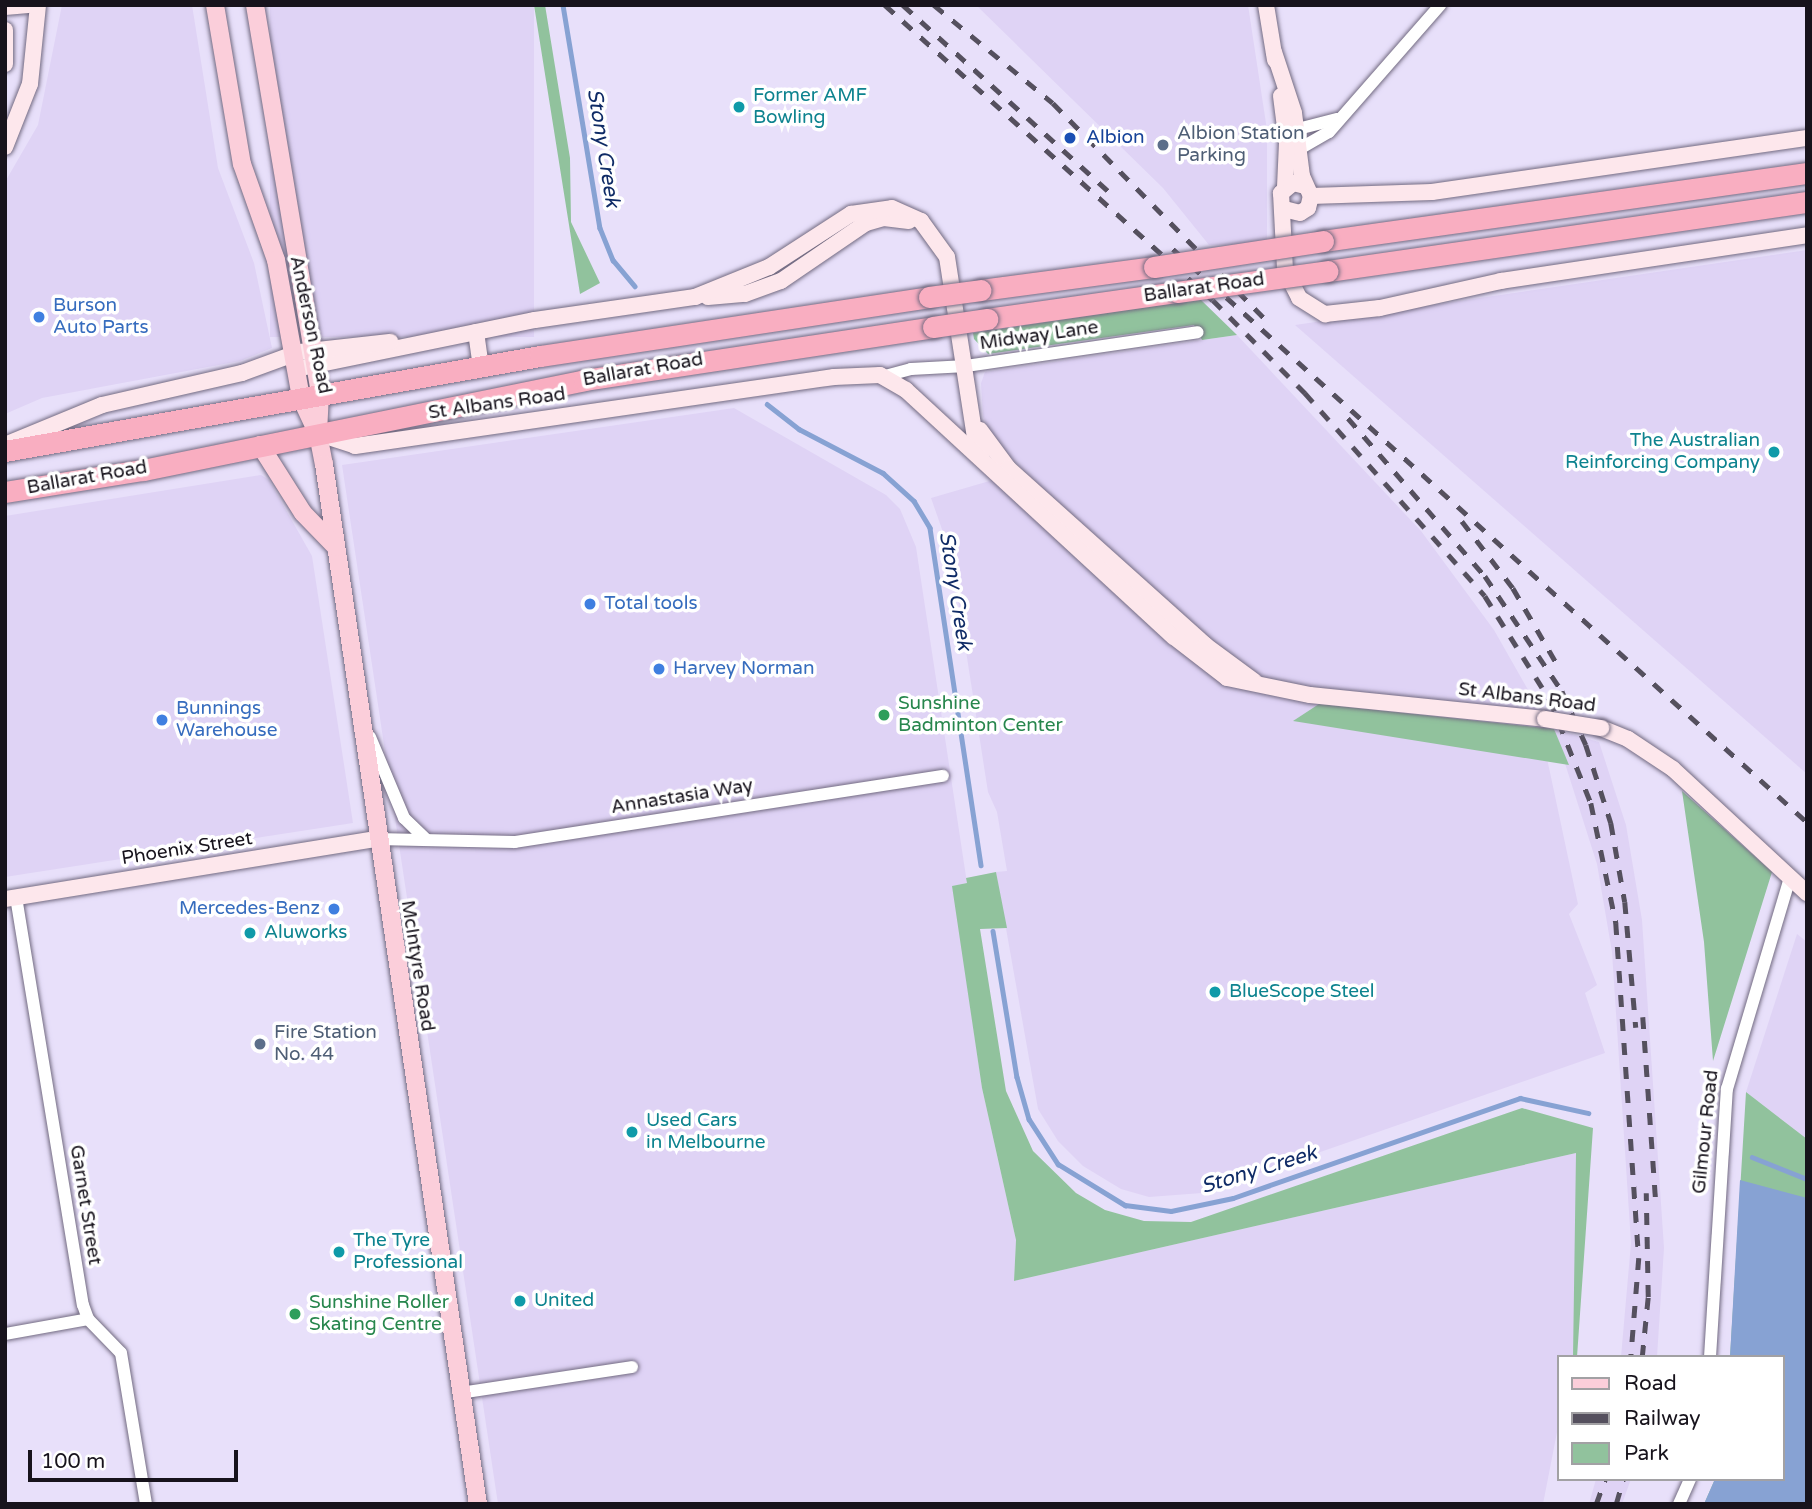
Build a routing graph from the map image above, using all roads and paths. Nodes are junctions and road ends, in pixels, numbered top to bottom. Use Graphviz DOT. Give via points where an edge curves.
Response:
graph roads {
  1 [pos="28,5"];
  2 [pos="38,5"];
  3 [pos="215,5"];
  4 [pos="255,5"];
  5 [pos="1266,5"];
  6 [pos="1440,5"];
  7 [pos="5,7"];
  8 [pos="5,30"];
  9 [pos="5,64"];
  10 [pos="1340,117"];
  11 [pos="1292,131"];
  12 [pos="1807,138"];
  13 [pos="5,147"];
  14 [pos="1301,148"];
  15 [pos="1807,173"];
  16 [pos="1284,187"];
  17 [pos="1308,191"];
  18 [pos="1807,202"];
  19 [pos="1284,209"];
  20 [pos="931,231"];
  21 [pos="1807,235"];
  22 [pos="757,273"];
  23 [pos="764,288"];
  24 [pos="695,297"];
  25 [pos="476,332"];
  26 [pos="1198,332"];
  27 [pos="304,360"];
  28 [pos="481,366"];
  29 [pos="966,366"];
  30 [pos="885,376"];
  31 [pos="311,396"];
  32 [pos="972,411"];
  33 [pos="318,434"];
  34 [pos="5,445"];
  35 [pos="261,445"];
  36 [pos="5,451"];
  37 [pos="985,463"];
  38 [pos="5,492"];
  39 [pos="1067,530"];
  40 [pos="336,547"];
  41 [pos="357,706"];
  42 [pos="943,776"];
  43 [pos="376,839"];
  44 [pos="426,839"];
  45 [pos="1790,877"];
  46 [pos="1807,892"];
  47 [pos="11,898"];
  48 [pos="88,1319"];
  49 [pos="5,1334"];
  50 [pos="1710,1355"];
  51 [pos="632,1367"];
  52 [pos="460,1393"];
  53 [pos="1689,1481"];
  54 [pos="146,1504"];
  55 [pos="478,1504"];
  56 [pos="1679,1504"];
  1 -- 7 [label="main road"];
  2 -- 13 [label="main road" via="30,84"];
  3 -- 27 [label="main road, Anderson Road" via="243,164"];
  4 -- 27 [label="main road, Anderson Road"];
  5 -- 11 [label="main road"];
  6 -- 10 [label="street"];
  8 -- 9 [label="main road"];
  10 -- 11 [label="street"];
  10 -- 14 [label="street" via="1329,132"];
  11 -- 14 [label="main road"];
  11 -- 16 [label="main road"];
  12 -- 17 [label="main road" via="1432,191"];
  14 -- 17 [label="main road"];
  15 -- 28 [label="highway, Ballarat Road, bridge"];
  16 -- 17 [label="main road" via="1293,183"];
  16 -- 19 [label="main road" via="1280,197"];
  17 -- 19 [label="main road" via="1308,208 1300,213"];
  18 -- 33 [label="highway, Ballarat Road, bridge" via="608,376"];
  19 -- 21 [label="main road, Ballarat Road" via="1283,261 1288,282 1306,305 1332,314 1501,281"];
  20 -- 22 [label="main road, St Albans Road" via="903,210 864,209"];
  20 -- 23 [label="main road, St Albans Road" via="897,219 872,221 795,274"];
  20 -- 29 [label="main road, St Albans Road" via="947,257"];
  22 -- 23 [label="main road"];
  22 -- 24 [label="main road, St Albans Road"];
  23 -- 24 [label="main road, St Albans Road" via="731,297"];
  24 -- 25 [label="main road, St Albans Road"];
  25 -- 27 [label="main road, St Albans Road"];
  25 -- 28 [label="main road"];
  26 -- 29 [label="street, Midway Lane"];
  27 -- 31 [label="main road, Anderson Road"];
  27 -- 34 [label="main road, St Albans Road" via="87,409"];
  28 -- 31 [label="highway, Ballarat Road"];
  29 -- 30 [label="street, Midway Lane" via="911,369"];
  29 -- 32 [label="main road, St Albans Road"];
  30 -- 33 [label="main road, St Albans Road" via="860,373 355,446"];
  30 -- 37 [label="main road, St Albans Road"];
  31 -- 33 [label="main road, Anderson Road"];
  31 -- 36 [label="highway, Ballarat Road"];
  32 -- 37 [label="main road, St Albans Road"];
  32 -- 39 [label="main road, St Albans Road" via="998,458"];
  33 -- 35 [label="highway, Ballarat Road"];
  33 -- 40 [label="main road, McIntyre Road"];
  35 -- 38 [label="highway, Ballarat Road"];
  35 -- 40 [label="main road" via="303,513"];
  37 -- 39 [label="main road, St Albans Road"];
  39 -- 45 [label="main road, St Albans Road, bridge" via="1227,678 1268,689 1601,728 1628,738 1672,769"];
  40 -- 41 [label="main road, McIntyre Road"];
  41 -- 43 [label="main road, McIntyre Road"];
  41 -- 44 [label="street" via="404,818"];
  42 -- 44 [label="street, Annastasia Way" via="515,842"];
  43 -- 44 [label="street, Annastasia Way"];
  43 -- 47 [label="main road, Phoenix Street"];
  43 -- 52 [label="main road, McIntyre Road"];
  45 -- 46 [label="main road, St Albans Road"];
  45 -- 50 [label="street, Gilmour Road" via="1727,1089"];
  47 -- 48 [label="street, Garnet Street"];
  48 -- 49 [label="street"];
  48 -- 54 [label="street, Garnet Street" via="121,1353"];
  51 -- 52 [label="street"];
  52 -- 55 [label="main road, McIntyre Road"];
  53 -- 56 [label="street"];
}
